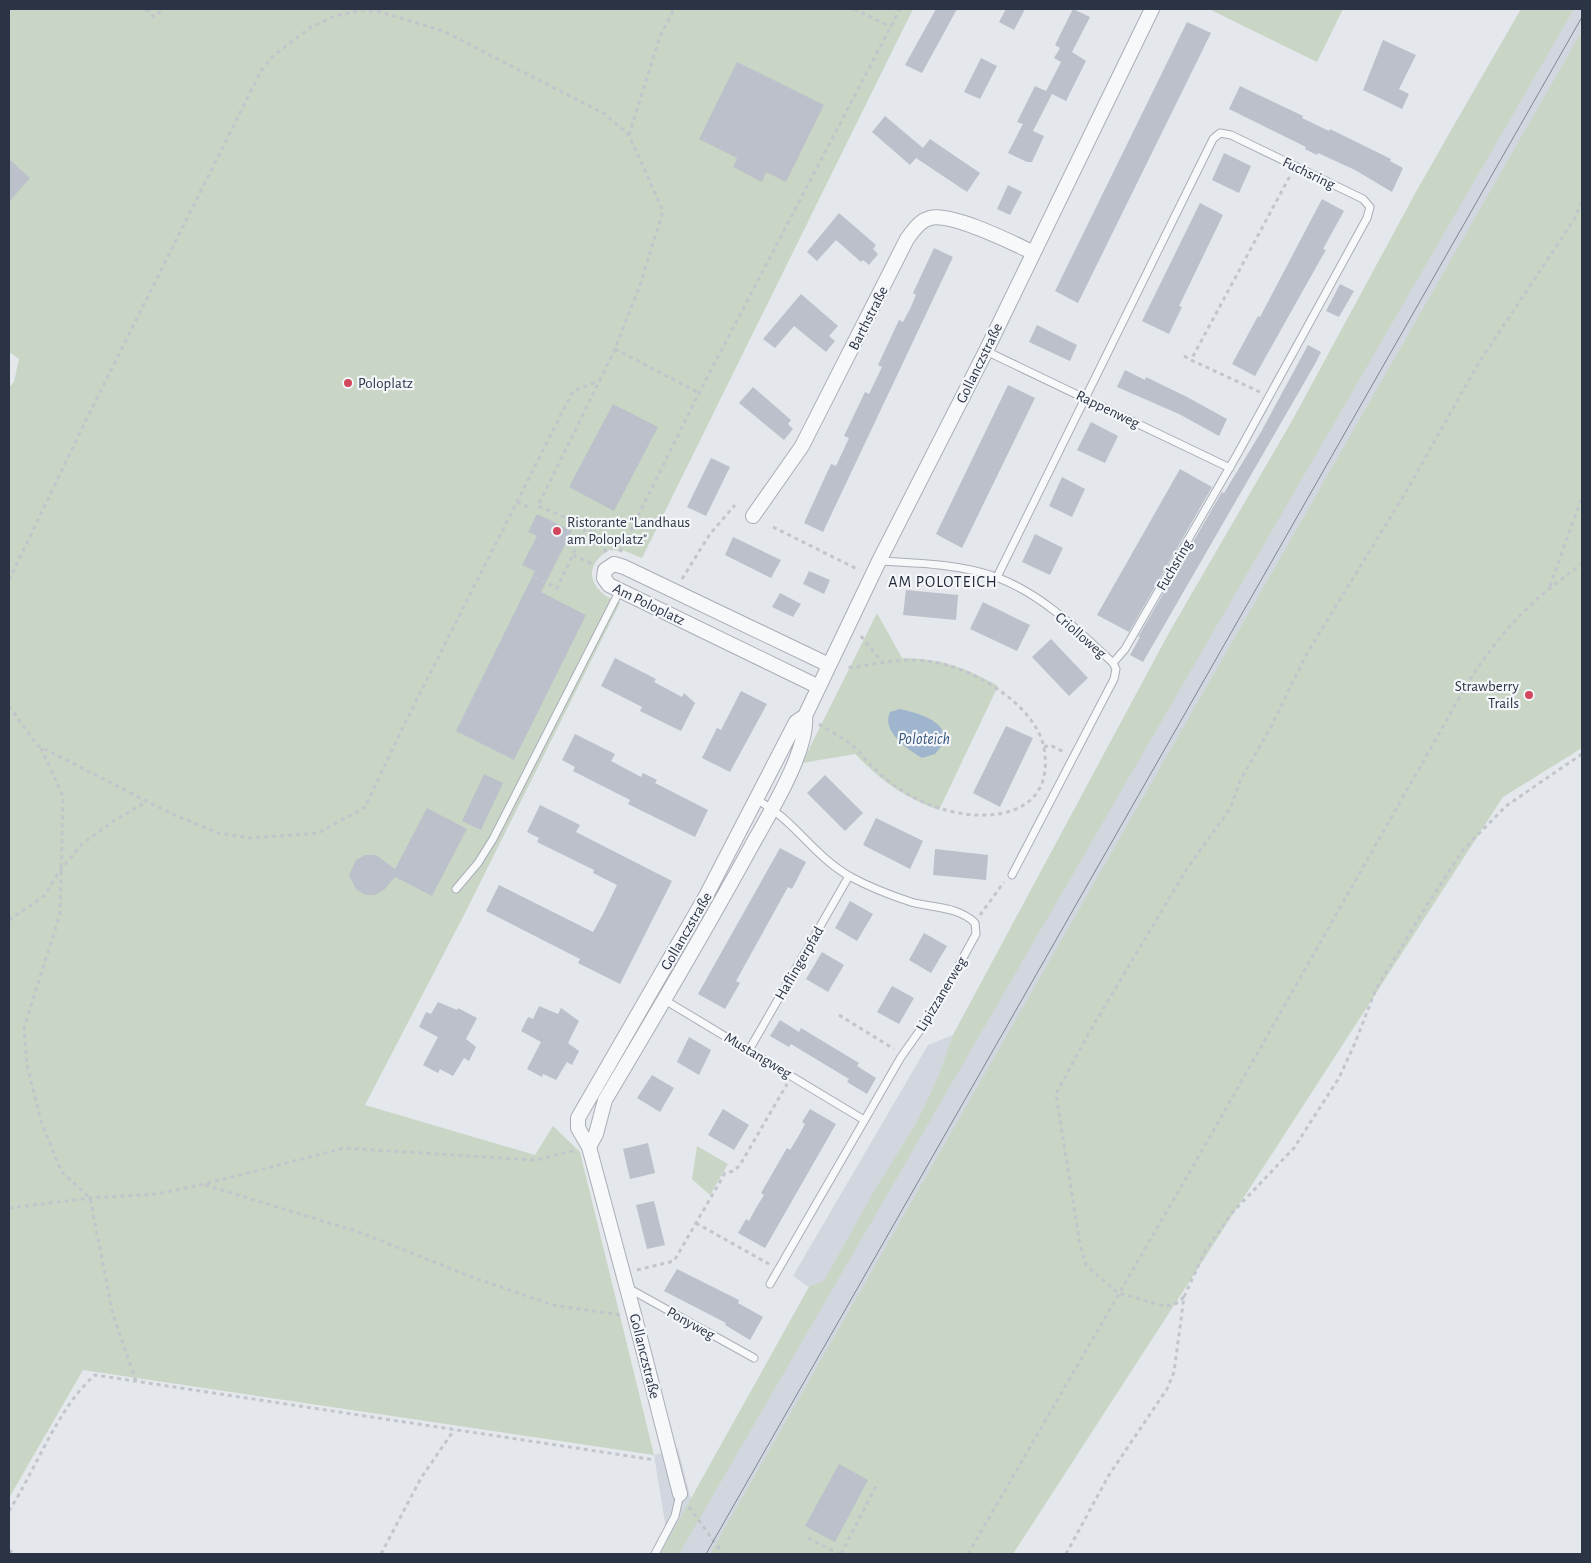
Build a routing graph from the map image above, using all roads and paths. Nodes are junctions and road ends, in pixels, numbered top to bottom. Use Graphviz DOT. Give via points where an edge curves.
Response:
graph roads {
  1 [pos="146,9"];
  2 [pos="163,9"];
  3 [pos="361,9"];
  4 [pos="674,9"];
  5 [pos="854,9"];
  6 [pos="900,9"];
  7 [pos="1152,9"];
  8 [pos="382,10"];
  9 [pos="891,27"];
  10 [pos="629,136"];
  11 [pos="1295,166"];
  12 [pos="1582,201"];
  13 [pos="1032,252"];
  14 [pos="615,349"];
  15 [pos="986,351"];
  16 [pos="1184,356"];
  17 [pos="1191,360"];
  18 [pos="600,381"];
  19 [pos="699,393"];
  20 [pos="1269,396"];
  21 [pos="1084,398"];
  22 [pos="1230,468"];
  23 [pos="1582,497"];
  24 [pos="517,502"];
  25 [pos="735,505"];
  26 [pos="528,507"];
  27 [pos="753,516"];
  28 [pos="773,527"];
  29 [pos="585,529"];
  30 [pos="605,550"];
  31 [pos="573,555"];
  32 [pos="584,560"];
  33 [pos="879,561"];
  34 [pos="614,564"];
  35 [pos="1582,564"];
  36 [pos="860,570"];
  37 [pos="534,577"];
  38 [pos="997,578"];
  39 [pos="9,580"];
  40 [pos="1550,587"];
  41 [pos="620,590"];
  42 [pos="675,592"];
  43 [pos="861,636"];
  44 [pos="882,662"];
  45 [pos="1113,663"];
  46 [pos="829,665"];
  47 [pos="846,667"];
  48 [pos="819,687"];
  49 [pos="9,706"];
  50 [pos="805,716"];
  51 [pos="818,724"];
  52 [pos="41,747"];
  53 [pos="1044,747"];
  54 [pos="1582,754"];
  55 [pos="1074,756"];
  56 [pos="757,800"];
  57 [pos="146,802"];
  58 [pos="772,808"];
  59 [pos="59,872"];
  60 [pos="1012,875"];
  61 [pos="850,876"];
  62 [pos="456,889"];
  63 [pos="9,920"];
  64 [pos="975,922"];
  65 [pos="652,992"];
  66 [pos="665,999"];
  67 [pos="839,1015"];
  68 [pos="749,1050"];
  69 [pos="903,1054"];
  70 [pos="792,1075"];
  71 [pos="864,1120"];
  72 [pos="589,1147"];
  73 [pos="205,1184"];
  74 [pos="90,1198"];
  75 [pos="9,1208"];
  76 [pos="696,1223"];
  77 [pos="778,1269"];
  78 [pos="632,1272"];
  79 [pos="770,1284"];
  80 [pos="628,1288"];
  81 [pos="1118,1292"];
  82 [pos="1184,1297"];
  83 [pos="636,1318"];
  84 [pos="754,1358"];
  85 [pos="136,1381"];
  86 [pos="454,1430"];
  87 [pos="674,1471"];
  88 [pos="877,1484"];
  89 [pos="680,1494"];
  90 [pos="9,1511"];
  91 [pos="808,1538"];
  92 [pos="9,1550"];
  93 [pos="16,1554"];
  94 [pos="381,1554"];
  95 [pos="655,1554"];
  96 [pos="723,1554"];
  97 [pos="840,1554"];
  98 [pos="968,1554"];
  99 [pos="1066,1554"];
  1 -- 2 [label="path" via="154,17"];
  3 -- 8 [label="path"];
  3 -- 39 [label="path" via="311,27 273,56 261,72"];
  4 -- 10 [label="path" via="660,36"];
  5 -- 9 [label="path"];
  6 -- 9 [label="path"];
  7 -- 13 [label="street, Gollanczstraße"];
  8 -- 10 [label="path" via="443,31 605,114"];
  9 -- 19 [label="path"];
  10 -- 14 [label="path" via="663,211 640,285"];
  11 -- 17 [label="path"];
  11 -- 20 [label="lane, Fuchsring" via="1363,199 1370,207 1367,218"];
  11 -- 21 [label="lane, Fuchsring" via="1232,135 1220,133 1213,139"];
  12 -- 81 [label="path" via="1576,218 1478,364 1407,490 1311,647 1240,781 1231,807 1186,870 1056,1094 1086,1266"];
  13 -- 15 [label="street, Gollanczstraße"];
  13 -- 27 [label="street, Barthstraße" via="960,222 931,217 919,224 907,239 802,446"];
  14 -- 18 [label="path"];
  14 -- 19 [label="path"];
  15 -- 21 [label="lane, Rappenweg"];
  15 -- 33 [label="street, Gollanczstraße"];
  16 -- 17 [label="path"];
  17 -- 20 [label="path"];
  18 -- 24 [label="path" via="573,391"];
  18 -- 29 [label="path" via="538,506"];
  19 -- 34 [label="path"];
  20 -- 22 [label="lane, Fuchsring"];
  21 -- 22 [label="lane, Rappenweg"];
  21 -- 38 [label="lane, Fuchsring"];
  22 -- 45 [label="lane, Fuchsring" via="1125,649"];
  23 -- 40 [label="path"];
  24 -- 26 [label="path"];
  24 -- 57 [label="path" via="365,806 318,833 251,838 218,833"];
  25 -- 42 [label="path" via="710,534"];
  28 -- 36 [label="path"];
  29 -- 30 [label="path" via="598,537"];
  29 -- 31 [label="path"];
  31 -- 32 [label="path"];
  31 -- 37 [label="path" via="557,588"];
  33 -- 38 [label="lane, Criolloweg" via="938,565"];
  33 -- 46 [label="street, Gollanczstraße"];
  34 -- 41 [label="street, Am Poloplatz" via="605,570 604,578"];
  34 -- 42 [label="street, Am Poloplatz"];
  35 -- 40 [label="path"];
  38 -- 45 [label="lane, Criolloweg" via="1037,598"];
  40 -- 81 [label="path" via="1519,613 1470,679"];
  41 -- 48 [label="street, Am Poloplatz"];
  41 -- 62 [label="lane" via="493,839"];
  42 -- 46 [label="street, Am Poloplatz"];
  43 -- 44 [label="path"];
  44 -- 47 [label="path"];
  44 -- 53 [label="path" via="932,661 985,681 1018,705"];
  45 -- 55 [label="lane, Criolloweg" via="1116,669 1114,680"];
  46 -- 48 [label="street, Gollanczstraße"];
  48 -- 50 [label="street, Gollanczstraße"];
  49 -- 52 [label="path"];
  50 -- 56 [label="street, Gollanczstraße" via="796,722"];
  50 -- 58 [label="street, Gollanczstraße" via="806,728 801,746"];
  51 -- 53 [label="path" via="849,743 889,782 913,797 970,815 1001,815 1023,807 1036,794 1045,773"];
  52 -- 57 [label="path"];
  52 -- 59 [label="path" via="62,796"];
  53 -- 55 [label="path" via="1050,745"];
  54 -- 82 [label="path" via="1506,806 1464,850 1427,904 1376,990 1339,1078 1294,1148 1216,1233"];
  55 -- 60 [label="lane, Criolloweg"];
  56 -- 58 [label="lane"];
  56 -- 65 [label="street, Gollanczstraße"];
  57 -- 59 [label="path" via="82,845"];
  58 -- 61 [label="lane" via="827,860"];
  58 -- 66 [label="street, Gollanczstraße"];
  59 -- 63 [label="path" via="44,896"];
  59 -- 74 [label="path" via="60,914 24,1028 28,1065 41,1120 61,1171"];
  60 -- 64 [label="path" via="1005,879"];
  61 -- 64 [label="lane" via="911,902 961,912"];
  61 -- 68 [label="lane, Haflingerpfad"];
  64 -- 69 [label="lane, Lipizzanerweg" via="976,934 947,989"];
  65 -- 66 [label="lane, Mustangweg"];
  65 -- 72 [label="street, Gollanczstraße" via="578,1118 578,1128"];
  66 -- 68 [label="lane, Mustangweg"];
  66 -- 72 [label="street, Gollanczstraße" via="606,1100"];
  67 -- 69 [label="path"];
  68 -- 70 [label="lane, Mustangweg"];
  69 -- 71 [label="lane, Lipizzanerweg"];
  70 -- 71 [label="lane, Mustangweg"];
  70 -- 76 [label="path" via="740,1164 734,1171 725,1173"];
  71 -- 77 [label="lane, Lipizzanerweg"];
  72 -- 73 [label="path" via="536,1160 344,1148"];
  72 -- 80 [label="street, Gollanczstraße"];
  73 -- 74 [label="path" via="156,1194"];
  73 -- 83 [label="path" via="356,1231 553,1305"];
  74 -- 75 [label="path"];
  74 -- 85 [label="path" via="113,1315"];
  76 -- 77 [label="path"];
  76 -- 78 [label="path" via="674,1262"];
  77 -- 79 [label="lane, Lipizzanerweg"];
  80 -- 83 [label="street, Gollanczstraße"];
  80 -- 84 [label="lane, Ponyweg"];
  81 -- 82 [label="path" via="1165,1306 1174,1305"];
  81 -- 98 [label="path"];
  82 -- 99 [label="path" via="1174,1372 1167,1389 1109,1476"];
  83 -- 87 [label="street, Gollanczstraße"];
  85 -- 86 [label="path"];
  85 -- 90 [label="path" via="95,1375 85,1384 66,1410"];
  86 -- 87 [label="path" via="652,1458 665,1469"];
  86 -- 94 [label="path" via="421,1478"];
  87 -- 89 [label="street, Gollanczstraße"];
  88 -- 97 [label="path"];
  89 -- 95 [label="lane" via="675,1516"];
  89 -- 96 [label="path"];
  91 -- 97 [label="path"];
  92 -- 93 [label="path"];
}
